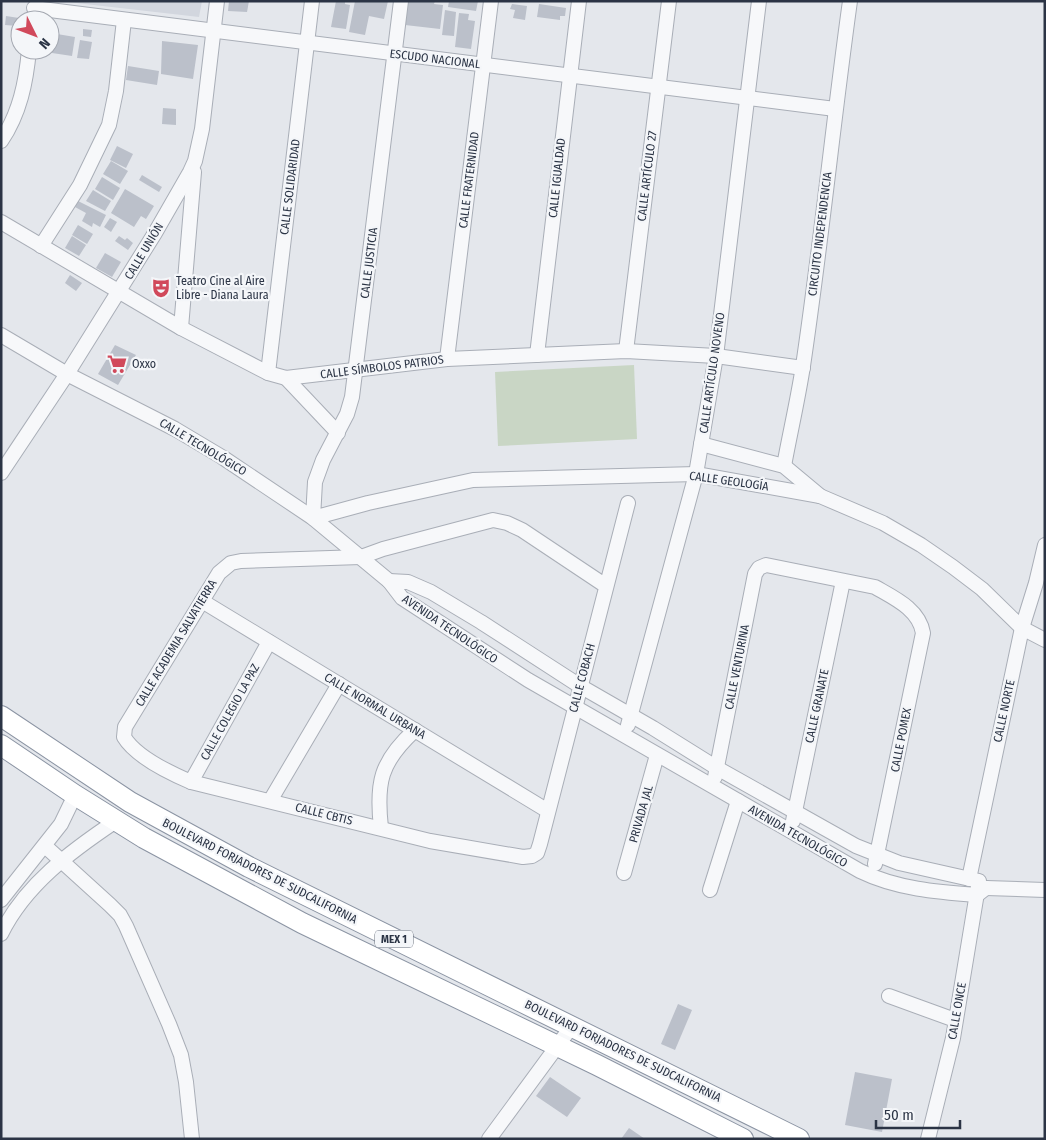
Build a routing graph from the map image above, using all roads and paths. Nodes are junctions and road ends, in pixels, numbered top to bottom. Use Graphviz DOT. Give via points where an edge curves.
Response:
graph roads {
  1 [pos="217,1"];
  2 [pos="312,1"];
  3 [pos="402,1"];
  4 [pos="491,1"];
  5 [pos="579,1"];
  6 [pos="669,1"];
  7 [pos="759,1"];
  8 [pos="850,1"];
  9 [pos="60,13"];
  10 [pos="124,20"];
  11 [pos="213,31"];
  12 [pos="307,42"];
  13 [pos="395,54"];
  14 [pos="28,60"];
  15 [pos="483,65"];
  16 [pos="569,76"];
  17 [pos="658,87"];
  18 [pos="748,98"];
  19 [pos="835,109"];
  20 [pos="1,141"];
  21 [pos="195,161"];
  22 [pos="1,222"];
  23 [pos="41,246"];
  24 [pos="119,292"];
  25 [pos="180,328"];
  26 [pos="1,335"];
  27 [pos="626,351"];
  28 [pos="537,355"];
  29 [pos="716,356"];
  30 [pos="447,359"];
  31 [pos="803,368"];
  32 [pos="356,369"];
  33 [pos="268,373"];
  34 [pos="67,374"];
  35 [pos="286,378"];
  36 [pos="338,433"];
  37 [pos="701,444"];
  38 [pos="784,466"];
  39 [pos="1,473"];
  40 [pos="696,474"];
  41 [pos="820,496"];
  42 [pos="628,504"];
  43 [pos="313,518"];
  44 [pos="1045,545"];
  45 [pos="361,557"];
  46 [pos="389,581"];
  47 [pos="843,581"];
  48 [pos="606,586"];
  49 [pos="202,601"];
  50 [pos="1022,628"];
  51 [pos="1045,640"];
  52 [pos="269,642"];
  53 [pos="339,684"];
  54 [pos="580,686"];
  55 [pos="575,708"];
  56 [pos="1,716"];
  57 [pos="631,716"];
  58 [pos="415,730"];
  59 [pos="624,736"];
  60 [pos="124,737"];
  61 [pos="1,745"];
  62 [pos="657,755"];
  63 [pos="717,768"];
  64 [pos="191,782"];
  65 [pos="712,787"];
  66 [pos="75,795"];
  67 [pos="270,801"];
  68 [pos="738,801"];
  69 [pos="548,811"];
  70 [pos="796,812"];
  71 [pos="116,821"];
  72 [pos="381,828"];
  73 [pos="790,831"];
  74 [pos="45,846"];
  75 [pos="537,853"];
  76 [pos="878,856"];
  77 [pos="61,861"];
  78 [pos="624,873"];
  79 [pos="871,877"];
  80 [pos="978,886"];
  81 [pos="710,890"];
  82 [pos="1045,890"];
  83 [pos="311,899"];
  84 [pos="1,900"];
  85 [pos="302,923"];
  86 [pos="1,934"];
  87 [pos="889,996"];
  88 [pos="955,1020"];
  89 [pos="572,1026"];
  90 [pos="557,1047"];
  91 [pos="192,1139"];
  92 [pos="489,1139"];
  93 [pos="743,1139"];
  94 [pos="799,1139"];
  95 [pos="928,1139"];
  1 -- 11 [label="street, CALLE UNIÓN"];
  2 -- 12 [label="street, CALLE SOLIDARIDAD"];
  3 -- 13 [label="street, CALLE JUSTICIA"];
  4 -- 15 [label="street, CALLE FRATERNIDAD"];
  5 -- 16 [label="street, CALLE IGUALDAD"];
  6 -- 17 [label="street, CALLE ARTÍCULO 27"];
  7 -- 18 [label="street, CALLE ARTÍCULO NOVENO"];
  8 -- 19 [label="street, CIRCUITO INDEPENDENCIA"];
  9 -- 10 [label="street, ESCUDO NACIONAL"];
  10 -- 11 [label="street, ESCUDO NACIONAL"];
  10 -- 23 [label="street" via="109,125 80,185"];
  11 -- 12 [label="street, ESCUDO NACIONAL"];
  11 -- 21 [label="street, CALLE UNIÓN" via="202,129"];
  12 -- 13 [label="street, ESCUDO NACIONAL"];
  12 -- 33 [label="street, CALLE SOLIDARIDAD"];
  13 -- 15 [label="street, ESCUDO NACIONAL"];
  13 -- 32 [label="street, CALLE JUSTICIA"];
  14 -- 20 [label="street" via="18,107"];
  15 -- 16 [label="street, ESCUDO NACIONAL"];
  15 -- 30 [label="street, CALLE FRATERNIDAD"];
  16 -- 17 [label="street, ESCUDO NACIONAL"];
  16 -- 28 [label="street, CALLE IGUALDAD"];
  17 -- 18 [label="street, ESCUDO NACIONAL"];
  17 -- 27 [label="street, CALLE ARTÍCULO 27"];
  18 -- 19 [label="street, ESCUDO NACIONAL"];
  18 -- 29 [label="street, CALLE ARTÍCULO NOVENO"];
  19 -- 31 [label="street, CIRCUITO INDEPENDENCIA"];
  21 -- 24 [label="street, CALLE UNIÓN" via="180,192"];
  21 -- 25 [label="street"];
  22 -- 23 [label="street, CALLE SÍMBOLOS PATRIOS"];
  23 -- 24 [label="street, CALLE SÍMBOLOS PATRIOS"];
  24 -- 25 [label="street, CALLE SÍMBOLOS PATRIOS"];
  24 -- 34 [label="street, CALLE UNIÓN"];
  25 -- 33 [label="street, CALLE SÍMBOLOS PATRIOS"];
  26 -- 34 [label="street, CALLE TECNOLÓGICO"];
  27 -- 28 [label="street, CALLE SÍMBOLOS PATRIOS"];
  27 -- 29 [label="street, CALLE SÍMBOLOS PATRIOS"];
  28 -- 30 [label="street, CALLE SÍMBOLOS PATRIOS"];
  29 -- 31 [label="street, CALLE SÍMBOLOS PATRIOS"];
  29 -- 37 [label="street, CALLE ARTÍCULO NOVENO"];
  30 -- 32 [label="street, CALLE SÍMBOLOS PATRIOS"];
  31 -- 38 [label="street, CIRCUITO INDEPENDENCIA"];
  32 -- 35 [label="street, CALLE SÍMBOLOS PATRIOS"];
  32 -- 36 [label="street, CALLE JUSTICIA" via="347,414"];
  33 -- 35 [label="street, CALLE SÍMBOLOS PATRIOS"];
  34 -- 39 [label="street, CALLE UNIÓN"];
  34 -- 43 [label="street, CALLE TECNOLÓGICO" via="175,428"];
  35 -- 36 [label="street"];
  36 -- 43 [label="street, CALLE JUSTICIA" via="315,482"];
  37 -- 38 [label="street"];
  37 -- 40 [label="street, CALLE ARTÍCULO NOVENO"];
  38 -- 41 [label="street"];
  40 -- 41 [label="street, CALLE GEOLOGÍA"];
  40 -- 43 [label="street, CALLE GEOLOGÍA" via="473,480"];
  40 -- 57 [label="street, CALLE ARTÍCULO NOVENO"];
  41 -- 50 [label="street, CALLE GEOLOGÍA" via="883,523 954,567"];
  42 -- 48 [label="street, CALLE COBACH"];
  43 -- 45 [label="street, CALLE TECNOLÓGICO"];
  44 -- 50 [label="street, CALLE NORTE"];
  45 -- 46 [label="street, CALLE TECNOLÓGICO"];
  45 -- 48 [label="street" via="500,521 522,530"];
  45 -- 49 [label="street, CALLE ACADEMIA SALVATIERRA" via="276,558 231,563 219,573"];
  46 -- 54 [label="street, AVENIDA TECNOLÓGICO" via="408,582 431,592"];
  46 -- 55 [label="street, AVENIDA TECNOLÓGICO" via="402,598 419,610"];
  47 -- 63 [label="street, CALLE VENTURINA" via="766,565 759,568 755,574"];
  47 -- 70 [label="street, CALLE GRANATE"];
  47 -- 76 [label="street, CALLE POMEX" via="875,587 909,609 922,624 923,633"];
  48 -- 54 [label="street, CALLE COBACH"];
  49 -- 52 [label="street, CALLE NORMAL URBANA"];
  49 -- 60 [label="street, CALLE ACADEMIA SALVATIERRA" via="125,727"];
  50 -- 51 [label="street, CALLE GEOLOGÍA"];
  50 -- 80 [label="street, CALLE NORTE"];
  52 -- 53 [label="street, CALLE NORMAL URBANA"];
  52 -- 64 [label="street, CALLE COLEGIO LA PAZ"];
  53 -- 58 [label="street, CALLE NORMAL URBANA"];
  53 -- 67 [label="street"];
  54 -- 55 [label="street, CALLE COBACH"];
  54 -- 57 [label="street, AVENIDA TECNOLÓGICO"];
  55 -- 59 [label="street, AVENIDA TECNOLÓGICO"];
  55 -- 69 [label="street, CALLE COBACH"];
  56 -- 83 [label="highway, BOULEVARD FORJADORES DE SUDCALIFORNIA / MEX 1" via="130,802"];
  57 -- 59 [label="street, CALLE ARTÍCULO NOVENO"];
  57 -- 63 [label="street, AVENIDA TECNOLÓGICO"];
  58 -- 69 [label="street, CALLE NORMAL URBANA"];
  58 -- 72 [label="street" via="398,745 386,766 378,800"];
  59 -- 62 [label="street, AVENIDA TECNOLÓGICO"];
  60 -- 64 [label="street, CALLE CBTIS" via="137,752"];
  61 -- 66 [label="highway, BOULEVARD FORJADORES DE SUDCALIFORNIA / MEX 1"];
  62 -- 65 [label="street, AVENIDA TECNOLÓGICO"];
  62 -- 78 [label="street, PRIVADA JAL"];
  63 -- 65 [label="street, CALLE VENTURINA"];
  63 -- 70 [label="street, AVENIDA TECNOLÓGICO"];
  64 -- 67 [label="street, CALLE CBTIS"];
  65 -- 68 [label="street, AVENIDA TECNOLÓGICO"];
  66 -- 71 [label="highway, BOULEVARD FORJADORES DE SUDCALIFORNIA / MEX 1"];
  66 -- 74 [label="street" via="61,824"];
  67 -- 72 [label="street, CALLE CBTIS"];
  68 -- 73 [label="street, AVENIDA TECNOLÓGICO"];
  68 -- 81 [label="street"];
  69 -- 75 [label="street, CALLE COBACH"];
  70 -- 73 [label="street, CALLE GRANATE"];
  70 -- 76 [label="street, AVENIDA TECNOLÓGICO"];
  71 -- 77 [label="street"];
  71 -- 85 [label="highway, BOULEVARD FORJADORES DE SUDCALIFORNIA / MEX 1"];
  72 -- 75 [label="street, CALLE CBTIS" via="477,850 523,857"];
  73 -- 79 [label="street, AVENIDA TECNOLÓGICO"];
  74 -- 77 [label="street"];
  74 -- 84 [label="street"];
  76 -- 79 [label="street, CALLE POMEX"];
  76 -- 80 [label="street, AVENIDA TECNOLÓGICO"];
  77 -- 86 [label="street" via="32,889"];
  77 -- 91 [label="street" via="110,905 126,926 181,1055"];
  79 -- 80 [label="street, AVENIDA TECNOLÓGICO" via="906,887"];
  80 -- 82 [label="street, AVENIDA TECNOLÓGICO"];
  80 -- 88 [label="street, CALLE ONCE"];
  83 -- 85 [label="highway"];
  83 -- 89 [label="highway, BOULEVARD FORJADORES DE SUDCALIFORNIA / MEX 1"];
  85 -- 90 [label="highway, BOULEVARD FORJADORES DE SUDCALIFORNIA / MEX 1"];
  87 -- 88 [label="street"];
  88 -- 95 [label="street, CALLE ONCE"];
  89 -- 90 [label="street"];
  89 -- 94 [label="highway, BOULEVARD FORJADORES DE SUDCALIFORNIA / MEX 1"];
  90 -- 92 [label="street"];
  90 -- 93 [label="highway, BOULEVARD FORJADORES DE SUDCALIFORNIA / MEX 1"];
}
